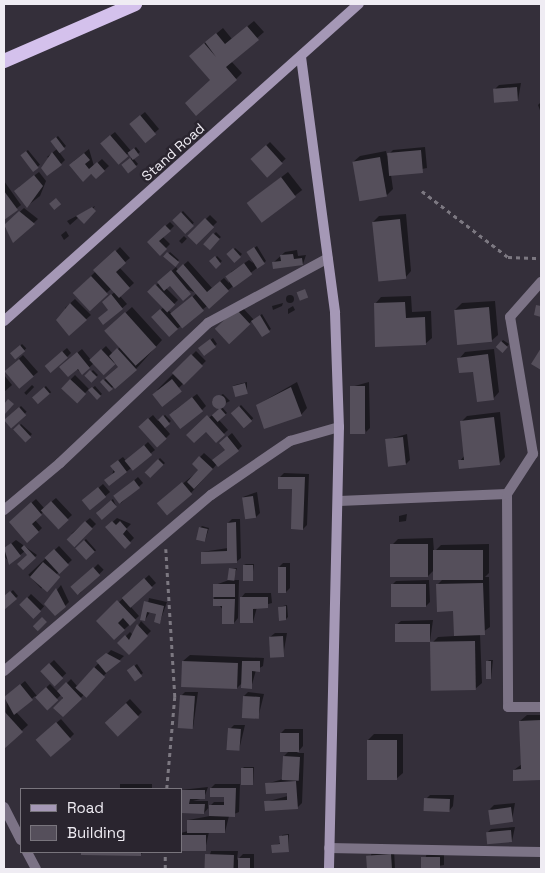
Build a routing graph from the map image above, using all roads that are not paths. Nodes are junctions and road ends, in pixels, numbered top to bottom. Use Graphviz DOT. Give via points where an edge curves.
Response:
graph roads {
  1 [pos="135,4"];
  2 [pos="359,4"];
  3 [pos="301,57"];
  4 [pos="4,61"];
  5 [pos="328,258"];
  6 [pos="541,282"];
  7 [pos="4,320"];
  8 [pos="339,427"];
  9 [pos="507,494"];
  10 [pos="339,501"];
  11 [pos="4,510"];
  12 [pos="4,671"];
  13 [pos="541,707"];
  14 [pos="4,807"];
  15 [pos="9,828"];
  16 [pos="20,839"];
  17 [pos="329,848"];
  18 [pos="541,852"];
  19 [pos="28,853"];
  20 [pos="36,869"];
  21 [pos="329,869"];
  1 -- 4 [label="highway"];
  2 -- 3 [label="main road, Stand Road"];
  3 -- 5 [label="main road"];
  3 -- 7 [label="main road, Stand Road"];
  5 -- 8 [label="main road"];
  5 -- 11 [label="street" via="208,323 60,464"];
  6 -- 9 [label="street" via="510,318 533,454"];
  8 -- 10 [label="main road"];
  8 -- 12 [label="street" via="290,441 211,495"];
  9 -- 10 [label="street"];
  9 -- 13 [label="street" via="508,707"];
  10 -- 17 [label="main road"];
  14 -- 15 [label="street"];
  15 -- 16 [label="street"];
  17 -- 18 [label="street"];
  17 -- 21 [label="main road"];
  19 -- 20 [label="street"];
}
